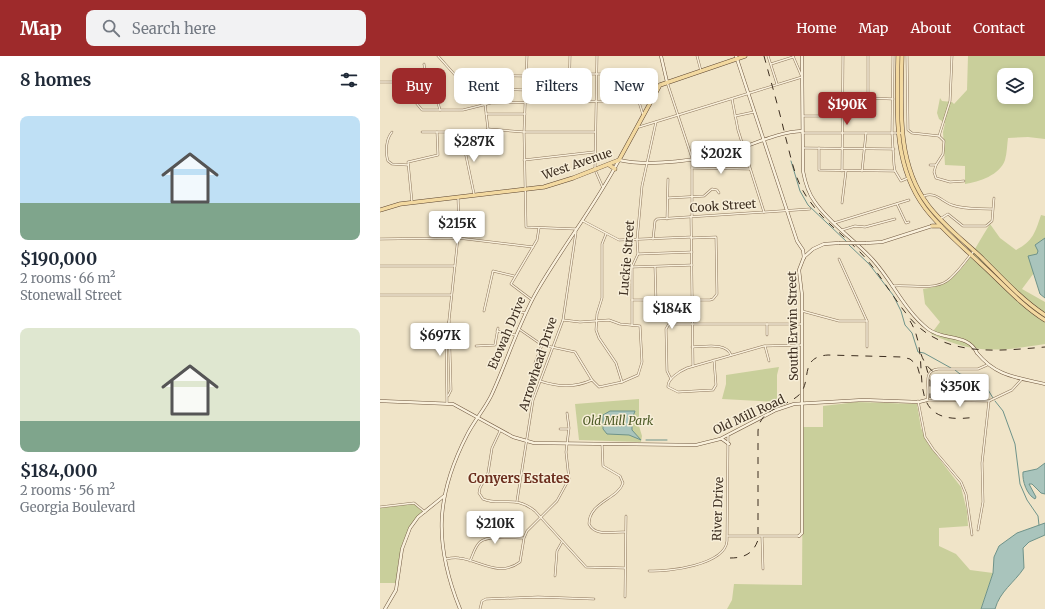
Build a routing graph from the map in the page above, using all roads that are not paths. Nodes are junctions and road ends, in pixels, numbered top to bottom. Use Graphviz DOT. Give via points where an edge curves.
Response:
graph roads {
  1 [pos="438,56"];
  2 [pos="527,56"];
  3 [pos="570,56"];
  4 [pos="597,56"];
  5 [pos="661,56"];
  6 [pos="697,56"];
  7 [pos="745,56"];
  8 [pos="768,56"];
  9 [pos="793,56"];
  10 [pos="802,56"];
  11 [pos="843,56"];
  12 [pos="868,56"];
  13 [pos="893,56"];
  14 [pos="900,56"];
  15 [pos="907,56"];
  16 [pos="952,56"];
  17 [pos="736,57"];
  18 [pos="424,64"];
  19 [pos="771,64"];
  20 [pos="900,65"];
  21 [pos="893,67"];
  22 [pos="906,67"];
  23 [pos="424,68"];
  24 [pos="526,68"];
  25 [pos="570,68"];
  26 [pos="701,71"];
  27 [pos="592,73"];
  28 [pos="596,73"];
  29 [pos="600,73"];
  30 [pos="454,74"];
  31 [pos="802,77"];
  32 [pos="380,82"];
  33 [pos="392,82"];
  34 [pos="667,82"];
  35 [pos="898,83"];
  36 [pos="777,84"];
  37 [pos="660,85"];
  38 [pos="907,86"];
  39 [pos="893,88"];
  40 [pos="898,90"];
  41 [pos="902,92"];
  42 [pos="748,93"];
  43 [pos="732,98"];
  44 [pos="893,99"];
  45 [pos="592,102"];
  46 [pos="596,102"];
  47 [pos="600,102"];
  48 [pos="418,104"];
  49 [pos="438,104"];
  50 [pos="482,104"];
  51 [pos="485,104"];
  52 [pos="525,104"];
  53 [pos="640,104"];
  54 [pos="440,110"];
  55 [pos="754,112"];
  56 [pos="486,114"];
  57 [pos="525,114"];
  58 [pos="644,115"];
  59 [pos="678,115"];
  60 [pos="735,116"];
  61 [pos="802,116"];
  62 [pos="843,116"];
  63 [pos="656,122"];
  64 [pos="637,127"];
  65 [pos="488,129"];
  66 [pos="392,132"];
  67 [pos="422,132"];
  68 [pos="437,132"];
  69 [pos="461,132"];
  70 [pos="524,132"];
  71 [pos="595,132"];
  72 [pos="802,132"];
  73 [pos="843,132"];
  74 [pos="866,133"];
  75 [pos="892,133"];
  76 [pos="900,133"];
  77 [pos="939,136"];
  78 [pos="764,140"];
  79 [pos="743,147"];
  80 [pos="803,148"];
  81 [pos="819,148"];
  82 [pos="842,148"];
  83 [pos="864,149"];
  84 [pos="894,149"];
  85 [pos="595,152"];
  86 [pos="692,158"];
  87 [pos="524,160"];
  88 [pos="620,160"];
  89 [pos="648,163"];
  90 [pos="608,164"];
  91 [pos="930,165"];
  92 [pos="936,165"];
  93 [pos="408,166"];
  94 [pos="692,168"];
  95 [pos="615,169"];
  96 [pos="750,169"];
  97 [pos="595,171"];
  98 [pos="842,171"];
  99 [pos="846,171"];
  100 [pos="862,171"];
  101 [pos="895,171"];
  102 [pos="908,177"];
  103 [pos="668,179"];
  104 [pos="964,181"];
  105 [pos="603,188"];
  106 [pos="524,190"];
  107 [pos="719,194"];
  108 [pos="474,196"];
  109 [pos="692,196"];
  110 [pos="922,197"];
  111 [pos="458,198"];
  112 [pos="668,198"];
  113 [pos="994,198"];
  114 [pos="909,200"];
  115 [pos="412,202"];
  116 [pos="842,203"];
  117 [pos="897,204"];
  118 [pos="810,209"];
  119 [pos="993,209"];
  120 [pos="380,210"];
  121 [pos="787,210"];
  122 [pos="764,212"];
  123 [pos="692,216"];
  124 [pos="932,216"];
  125 [pos="667,218"];
  126 [pos="895,219"];
  127 [pos="583,221"];
  128 [pos="939,221"];
  129 [pos="909,222"];
  130 [pos="834,223"];
  131 [pos="932,226"];
  132 [pos="539,228"];
  133 [pos="943,228"];
  134 [pos="842,230"];
  135 [pos="576,231"];
  136 [pos="606,234"];
  137 [pos="950,235"];
  138 [pos="458,238"];
  139 [pos="691,238"];
  140 [pos="380,239"];
  141 [pos="653,239"];
  142 [pos="637,240"];
  143 [pos="533,247"];
  144 [pos="803,249"];
  145 [pos="812,249"];
  146 [pos="692,252"];
  147 [pos="808,253"];
  148 [pos="972,253"];
  149 [pos="638,254"];
  150 [pos="804,258"];
  151 [pos="839,259"];
  152 [pos="692,265"];
  153 [pos="380,266"];
  154 [pos="455,266"];
  155 [pos="632,267"];
  156 [pos="655,267"];
  157 [pos="515,276"];
  158 [pos="892,286"];
  159 [pos="380,294"];
  160 [pos="451,295"];
  161 [pos="532,300"];
  162 [pos="632,300"];
  163 [pos="656,300"];
  164 [pos="692,300"];
  165 [pos="1026,303"];
  166 [pos="513,310"];
  167 [pos="484,311"];
  168 [pos="802,311"];
  169 [pos="526,314"];
  170 [pos="1045,317"];
  171 [pos="563,320"];
  172 [pos="596,321"];
  173 [pos="867,321"];
  174 [pos="692,323"];
  175 [pos="767,324"];
  176 [pos="802,324"];
  177 [pos="632,325"];
  178 [pos="519,329"];
  179 [pos="767,335"];
  180 [pos="517,336"];
  181 [pos="542,345"];
  182 [pos="802,345"];
  183 [pos="476,346"];
  184 [pos="765,346"];
  185 [pos="692,347"];
  186 [pos="866,347"];
  187 [pos="553,348"];
  188 [pos="731,355"];
  189 [pos="714,360"];
  190 [pos="769,361"];
  191 [pos="535,363"];
  192 [pos="987,365"];
  193 [pos="693,366"];
  194 [pos="1022,378"];
  195 [pos="671,379"];
  196 [pos="592,380"];
  197 [pos="540,381"];
  198 [pos="622,382"];
  199 [pos="1045,384"];
  200 [pos="927,400"];
  201 [pos="380,401"];
  202 [pos="989,401"];
  203 [pos="918,402"];
  204 [pos="447,403"];
  205 [pos="802,403"];
  206 [pos="567,413"];
  207 [pos="478,417"];
  208 [pos="560,429"];
  209 [pos="568,429"];
  210 [pos="500,431"];
  211 [pos="728,436"];
  212 [pos="722,439"];
  213 [pos="526,442"];
  214 [pos="566,443"];
  215 [pos="602,444"];
  216 [pos="728,444"];
  217 [pos="444,496"];
  218 [pos="517,501"];
  219 [pos="437,503"];
  220 [pos="433,506"];
  221 [pos="380,507"];
  222 [pos="442,507"];
  223 [pos="425,512"];
  224 [pos="626,516"];
  225 [pos="540,517"];
  226 [pos="978,530"];
  227 [pos="625,532"];
  228 [pos="972,535"];
  229 [pos="728,536"];
  230 [pos="799,536"];
  231 [pos="762,537"];
  232 [pos="524,538"];
  233 [pos="562,542"];
  234 [pos="444,559"];
  235 [pos="470,561"];
  236 [pos="625,568"];
  237 [pos="763,568"];
  238 [pos="649,572"];
  239 [pos="555,576"];
  240 [pos="625,597"];
  241 [pos="594,599"];
  242 [pos="385,609"];
  243 [pos="460,609"];
  244 [pos="480,609"];
  1 -- 30 [label="street"];
  2 -- 24 [label="street"];
  3 -- 25 [label="street"];
  4 -- 28 [label="street"];
  5 -- 34 [label="street"];
  6 -- 26 [label="street"];
  7 -- 17 [label="main road"];
  8 -- 19 [label="street"];
  9 -- 19 [label="street"];
  9 -- 31 [label="street"];
  10 -- 31 [label="street"];
  11 -- 62 [label="street"];
  12 -- 44 [label="street" via="869,99"];
  13 -- 21 [label="street"];
  14 -- 20 [label="main road"];
  15 -- 22 [label="street"];
  16 -- 77 [label="street" via="950,101"];
  17 -- 26 [label="main road"];
  17 -- 42 [label="street"];
  18 -- 23 [label="street"];
  19 -- 36 [label="street"];
  20 -- 21 [label="main road"];
  20 -- 22 [label="main road"];
  20 -- 35 [label="main road"];
  20 -- 41 [label="main road"];
  21 -- 39 [label="street"];
  22 -- 38 [label="street"];
  26 -- 34 [label="main road"];
  27 -- 28 [label="street"];
  28 -- 29 [label="street"];
  28 -- 46 [label="street"];
  31 -- 36 [label="street"];
  31 -- 61 [label="street"];
  32 -- 33 [label="street"];
  34 -- 37 [label="main road"];
  34 -- 59 [label="street"];
  35 -- 40 [label="main road"];
  35 -- 76 [label="main road"];
  36 -- 42 [label="street"];
  37 -- 58 [label="main road, Etowah Drive"];
  38 -- 41 [label="main road" via="903,87"];
  38 -- 77 [label="street" via="908,130 912,133"];
  39 -- 40 [label="main road"];
  39 -- 44 [label="street"];
  40 -- 76 [label="main road"];
  41 -- 76 [label="main road"];
  42 -- 43 [label="street"];
  42 -- 55 [label="street"];
  43 -- 59 [label="street"];
  43 -- 60 [label="street"];
  44 -- 75 [label="street"];
  45 -- 46 [label="street"];
  46 -- 47 [label="street"];
  46 -- 71 [label="street"];
  48 -- 54 [label="street" via="422,110"];
  49 -- 54 [label="street"];
  50 -- 54 [label="street" via="463,110"];
  51 -- 56 [label="street"];
  52 -- 57 [label="street"];
  53 -- 58 [label="street"];
  55 -- 60 [label="street"];
  55 -- 78 [label="street"];
  56 -- 57 [label="street"];
  56 -- 65 [label="street"];
  57 -- 70 [label="street"];
  58 -- 64 [label="main road, Etowah Drive"];
  59 -- 63 [label="street"];
  59 -- 86 [label="street"];
  60 -- 79 [label="street"];
  61 -- 62 [label="street"];
  61 -- 72 [label="street"];
  62 -- 73 [label="street"];
  63 -- 64 [label="street"];
  63 -- 89 [label="street, Luckie Street"];
  64 -- 88 [label="main road, Etowah Drive"];
  65 -- 69 [label="street" via="484,132"];
  65 -- 70 [label="street"];
  66 -- 93 [label="street" via="386,148 388,161"];
  67 -- 68 [label="street"];
  68 -- 69 [label="street"];
  68 -- 93 [label="street" via="438,154 408,162"];
  69 -- 108 [label="street"];
  70 -- 71 [label="street"];
  70 -- 87 [label="street"];
  71 -- 85 [label="street"];
  72 -- 73 [label="street"];
  72 -- 78 [label="street, West Avenue" via="785,133"];
  72 -- 80 [label="street"];
  73 -- 74 [label="street"];
  73 -- 82 [label="street"];
  74 -- 75 [label="street"];
  74 -- 83 [label="street"];
  75 -- 76 [label="street"];
  75 -- 84 [label="street"];
  76 -- 102 [label="main road" via="900,150"];
  76 -- 110 [label="main road" via="914,182"];
  77 -- 92 [label="street" via="944,141 943,154"];
  78 -- 79 [label="street, West Avenue"];
  78 -- 121 [label="street"];
  79 -- 86 [label="street, West Avenue"];
  79 -- 96 [label="street"];
  80 -- 81 [label="street"];
  80 -- 130 [label="street" via="804,174 808,191"];
  81 -- 82 [label="street"];
  81 -- 98 [label="street" via="819,170"];
  82 -- 83 [label="street"];
  82 -- 98 [label="street"];
  83 -- 84 [label="street"];
  83 -- 100 [label="street"];
  84 -- 101 [label="street"];
  85 -- 87 [label="street"];
  85 -- 97 [label="street"];
  86 -- 89 [label="street, West Avenue"];
  86 -- 94 [label="street"];
  87 -- 106 [label="street"];
  88 -- 89 [label="street, West Avenue"];
  88 -- 90 [label="main road, West Avenue"];
  88 -- 95 [label="street, Etowah Drive"];
  89 -- 142 [label="street, Luckie Street" via="642,186"];
  90 -- 95 [label="main road"];
  90 -- 97 [label="main road, West Avenue"];
  91 -- 92 [label="street"];
  92 -- 104 [label="street" via="936,178 950,182"];
  93 -- 115 [label="street"];
  94 -- 96 [label="street"];
  94 -- 109 [label="street"];
  95 -- 105 [label="street, Etowah Drive"];
  96 -- 122 [label="street"];
  97 -- 105 [label="street"];
  97 -- 106 [label="main road, West Avenue" via="551,185"];
  98 -- 99 [label="street"];
  99 -- 100 [label="street"];
  99 -- 116 [label="street"];
  100 -- 101 [label="street"];
  101 -- 102 [label="street" via="901,181"];
  102 -- 124 [label="main road"];
  102 -- 128 [label="main road"];
  103 -- 112 [label="street"];
  105 -- 127 [label="street, Etowah Drive"];
  106 -- 108 [label="main road, West Avenue"];
  106 -- 132 [label="street" via="526,227"];
  107 -- 109 [label="street" via="717,190 712,189 706,195"];
  108 -- 111 [label="main road, West Avenue"];
  109 -- 112 [label="street"];
  109 -- 123 [label="street"];
  110 -- 119 [label="street" via="932,194 958,207"];
  110 -- 128 [label="main road"];
  111 -- 115 [label="main road, West Avenue"];
  111 -- 138 [label="street"];
  112 -- 125 [label="street"];
  113 -- 119 [label="street"];
  114 -- 117 [label="street"];
  115 -- 120 [label="main road, West Avenue"];
  117 -- 129 [label="street" via="906,223"];
  117 -- 130 [label="street"];
  118 -- 121 [label="street, Cook Street"];
  119 -- 128 [label="street" via="991,223 985,226 962,226 948,214"];
  121 -- 122 [label="street, Cook Street"];
  121 -- 144 [label="street" via="797,241"];
  122 -- 123 [label="street, Cook Street"];
  123 -- 125 [label="street, Cook Street"];
  123 -- 139 [label="street"];
  124 -- 128 [label="main road"];
  124 -- 131 [label="main road"];
  125 -- 141 [label="street" via="656,220"];
  126 -- 134 [label="street"];
  127 -- 135 [label="street, Etowah Drive"];
  127 -- 136 [label="street"];
  128 -- 131 [label="street"];
  128 -- 133 [label="main road"];
  128 -- 148 [label="main road" via="958,236"];
  130 -- 134 [label="street"];
  131 -- 133 [label="main road"];
  131 -- 145 [label="street, bridge" via="882,242 824,244"];
  132 -- 135 [label="street"];
  132 -- 143 [label="street"];
  133 -- 137 [label="main road"];
  134 -- 158 [label="street" via="870,257"];
  135 -- 161 [label="street, Etowah Drive"];
  135 -- 171 [label="street, Arrowhead Drive"];
  136 -- 142 [label="street" via="619,240"];
  136 -- 172 [label="street" via="602,245 602,298"];
  137 -- 148 [label="main road"];
  137 -- 148 [label="main road"];
  138 -- 140 [label="street"];
  138 -- 143 [label="street"];
  138 -- 154 [label="street"];
  139 -- 141 [label="street"];
  139 -- 146 [label="street"];
  139 -- 164 [label="street" via="716,237 717,294 710,300"];
  141 -- 142 [label="street"];
  142 -- 149 [label="street, Luckie Street"];
  143 -- 157 [label="street"];
  144 -- 145 [label="street"];
  144 -- 147 [label="street"];
  144 -- 150 [label="street"];
  145 -- 147 [label="street, South Erwin Street"];
  146 -- 149 [label="street"];
  146 -- 152 [label="street"];
  147 -- 150 [label="street, South Erwin Street"];
  148 -- 158 [label="street" via="950,279 941,284"];
  148 -- 165 [label="main road"];
  148 -- 165 [label="main road" via="1008,283"];
  149 -- 155 [label="street, Luckie Street"];
  150 -- 168 [label="street, South Erwin Street" via="799,273"];
  151 -- 173 [label="street"];
  152 -- 156 [label="street"];
  152 -- 164 [label="street"];
  153 -- 154 [label="street"];
  154 -- 160 [label="street"];
  155 -- 156 [label="street"];
  155 -- 162 [label="street, Luckie Street"];
  156 -- 163 [label="street"];
  157 -- 161 [label="street" via="512,285"];
  157 -- 167 [label="street" via="493,270"];
  158 -- 192 [label="street" via="909,311 927,328 939,335 965,341"];
  159 -- 160 [label="street"];
  160 -- 204 [label="street" via="446,329"];
  161 -- 169 [label="street, Etowah Drive"];
  162 -- 163 [label="street"];
  162 -- 177 [label="street, Luckie Street"];
  163 -- 164 [label="street"];
  164 -- 174 [label="street"];
  165 -- 170 [label="main road"];
  166 -- 169 [label="street"];
  168 -- 173 [label="street" via="841,322"];
  168 -- 176 [label="street, South Erwin Street"];
  169 -- 178 [label="street, Etowah Drive"];
  171 -- 172 [label="street"];
  171 -- 187 [label="street, Arrowhead Drive"];
  172 -- 177 [label="street" via="609,320"];
  172 -- 198 [label="street" via="599,338 616,362"];
  173 -- 186 [label="street"];
  174 -- 175 [label="street"];
  174 -- 185 [label="street"];
  174 -- 195 [label="street" via="670,323 666,327 667,371"];
  175 -- 176 [label="street"];
  175 -- 179 [label="street"];
  176 -- 182 [label="street, South Erwin Street"];
  177 -- 198 [label="street" via="641,327 642,366 638,375"];
  178 -- 180 [label="street, Etowah Drive"];
  178 -- 181 [label="street"];
  180 -- 183 [label="street" via="498,329 495,345"];
  180 -- 207 [label="street, Etowah Drive" via="491,397"];
  181 -- 187 [label="street"];
  181 -- 191 [label="street"];
  182 -- 184 [label="street"];
  182 -- 205 [label="street, South Erwin Street"];
  184 -- 188 [label="street"];
  184 -- 190 [label="street"];
  185 -- 188 [label="street" via="723,347 729,350"];
  185 -- 193 [label="street"];
  187 -- 196 [label="street" via="575,352"];
  187 -- 197 [label="street, Arrowhead Drive"];
  188 -- 189 [label="street"];
  189 -- 193 [label="street"];
  189 -- 195 [label="street" via="716,385 712,391 674,391 668,386"];
  192 -- 194 [label="street" via="1002,373"];
  192 -- 200 [label="street" via="978,369 933,370 928,376"];
  193 -- 195 [label="street" via="681,370"];
  194 -- 199 [label="street"];
  194 -- 202 [label="street" via="1012,390"];
  196 -- 197 [label="street" via="572,386 555,386"];
  196 -- 198 [label="street" via="595,385 602,388"];
  197 -- 213 [label="street, Arrowhead Drive" via="533,400"];
  200 -- 202 [label="street"];
  200 -- 203 [label="street, Old Mill Road"];
  201 -- 204 [label="street, Old Mill Road"];
  202 -- 226 [label="street" via="982,463 983,502"];
  203 -- 205 [label="street, Old Mill Road" via="863,400"];
  203 -- 228 [label="street" via="925,437 932,449 961,482 966,494"];
  204 -- 207 [label="street, Old Mill Road" via="459,406"];
  205 -- 211 [label="street, Old Mill Road" via="779,409"];
  205 -- 230 [label="street, South Erwin Street" via="802,533"];
  206 -- 209 [label="street"];
  207 -- 210 [label="street, Old Mill Road"];
  207 -- 217 [label="street, Etowah Drive" via="453,463"];
  208 -- 209 [label="street"];
  209 -- 214 [label="street"];
  210 -- 213 [label="street, Old Mill Road"];
  210 -- 218 [label="street" via="492,448 489,468 479,492 487,501"];
  211 -- 212 [label="street, Old Mill Road"];
  211 -- 216 [label="street, River Drive"];
  212 -- 215 [label="street, Old Mill Road" via="696,445"];
  212 -- 216 [label="street"];
  213 -- 214 [label="street, Old Mill Road"];
  213 -- 218 [label="street, Arrowhead Drive"];
  214 -- 215 [label="street, Old Mill Road"];
  214 -- 225 [label="street" via="569,479 557,501"];
  215 -- 227 [label="street" via="603,466 620,476 623,483 619,491 600,504 591,515 589,524 598,532"];
  216 -- 229 [label="street, River Drive"];
  217 -- 219 [label="street"];
  217 -- 222 [label="street, Etowah Drive"];
  218 -- 225 [label="street" via="527,504"];
  219 -- 220 [label="street"];
  219 -- 222 [label="street"];
  220 -- 222 [label="street"];
  220 -- 223 [label="street"];
  221 -- 223 [label="street" via="414,503"];
  222 -- 234 [label="street, Etowah Drive"];
  223 -- 242 [label="street" via="412,524 406,536 398,585"];
  224 -- 227 [label="street"];
  225 -- 232 [label="street"];
  225 -- 233 [label="street"];
  227 -- 236 [label="street"];
  229 -- 231 [label="street"];
  229 -- 238 [label="street, River Drive" via="726,547 717,555 684,569"];
  230 -- 231 [label="street"];
  231 -- 237 [label="street"];
  232 -- 235 [label="street" via="498,537 482,540"];
  232 -- 235 [label="street" via="520,562 514,566 490,567"];
  233 -- 236 [label="street" via="586,568"];
  233 -- 239 [label="street" via="557,551"];
  234 -- 235 [label="street" via="458,558"];
  234 -- 243 [label="street, Etowah Drive"];
  236 -- 240 [label="street"];
  241 -- 244 [label="street" via="486,599 482,601"];
}
